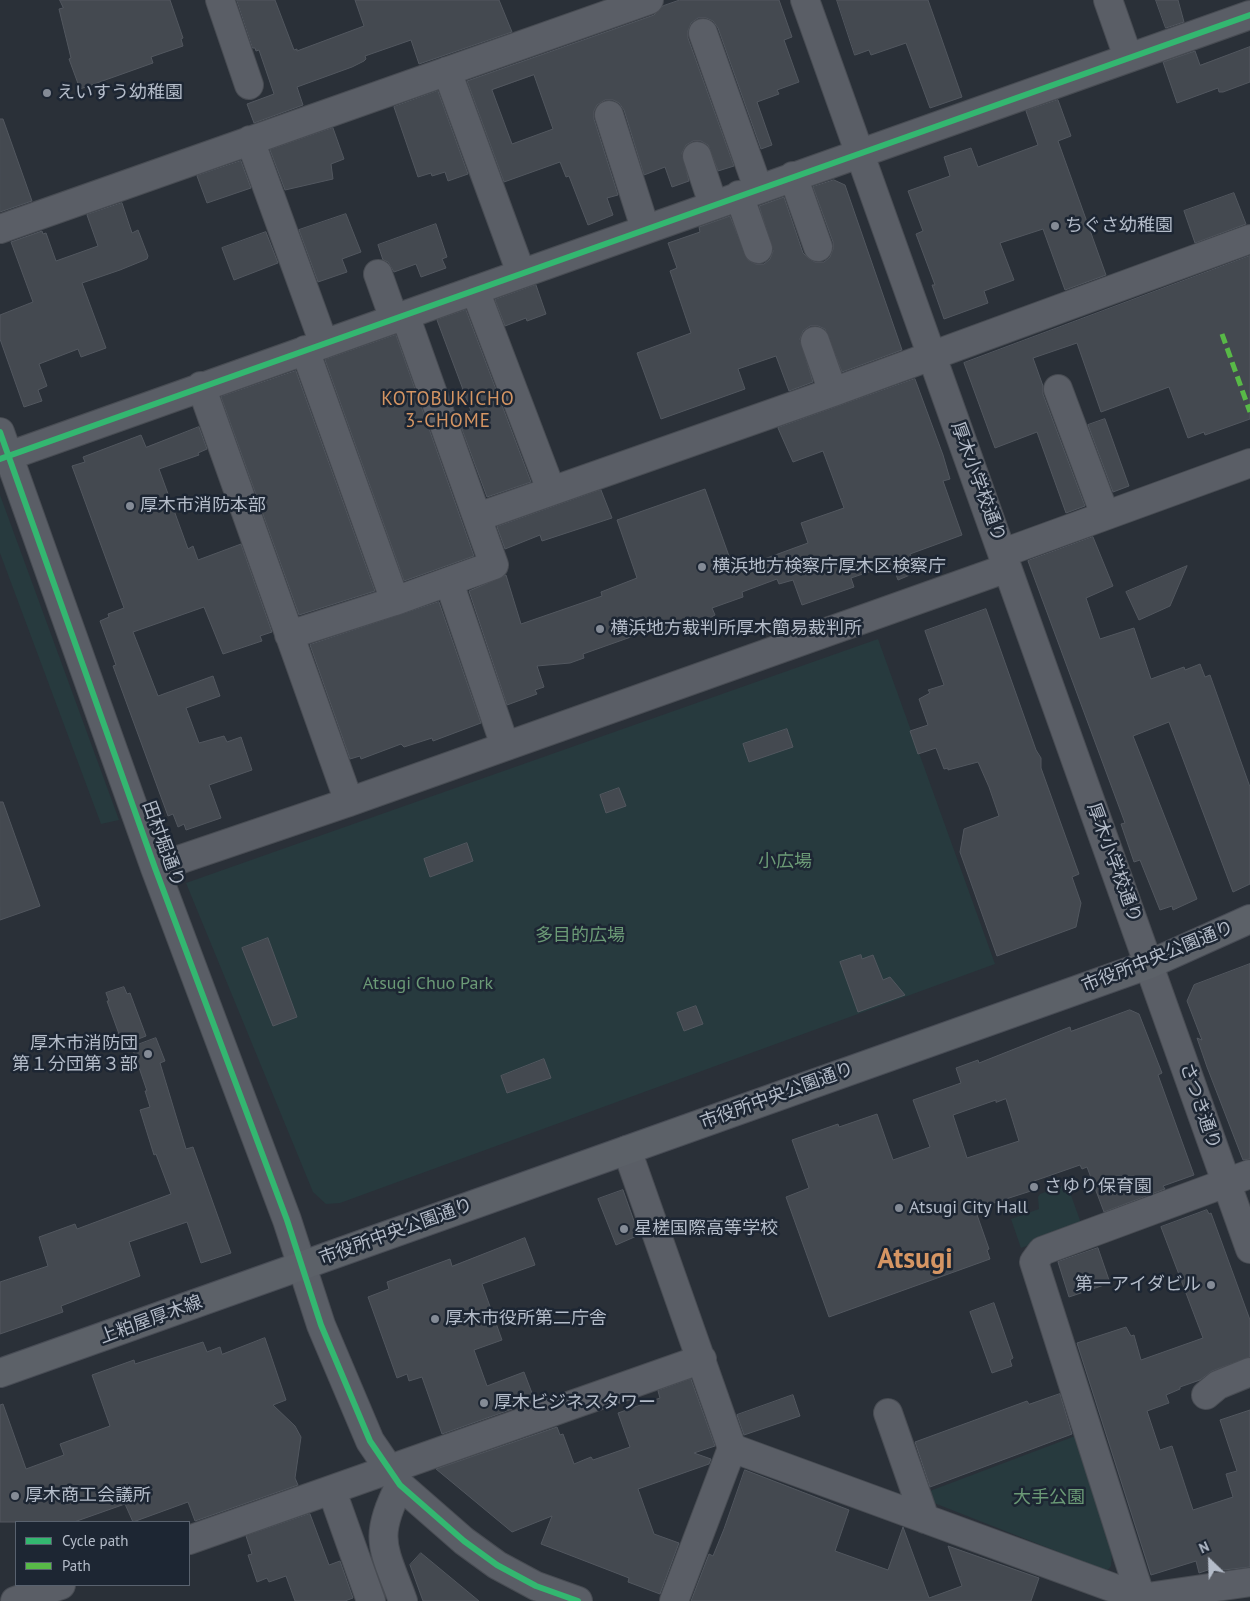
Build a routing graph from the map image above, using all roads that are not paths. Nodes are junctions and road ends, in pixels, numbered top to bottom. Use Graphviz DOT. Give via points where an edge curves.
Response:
graph roads {
  1 [pos="220,0"];
  2 [pos="649,0"];
  3 [pos="806,0"];
  4 [pos="1108,0"];
  5 [pos="1233,12"];
  6 [pos="703,33"];
  7 [pos="1128,57"];
  8 [pos="447,72"];
  9 [pos="249,85"];
  10 [pos="609,115"];
  11 [pos="250,140"];
  12 [pos="860,152"];
  13 [pos="697,156"];
  14 [pos="793,176"];
  15 [pos="748,191"];
  16 [pos="713,204"];
  17 [pos="645,228"];
  18 [pos="0,229"];
  19 [pos="1250,240"];
  20 [pos="818,247"];
  21 [pos="758,249"];
  22 [pos="521,273"];
  23 [pos="378,274"];
  24 [pos="475,290"];
  25 [pos="400,317"];
  26 [pos="816,341"];
  27 [pos="314,347"];
  28 [pos="933,356"];
  29 [pos="201,386"];
  30 [pos="1058,389"];
  31 [pos="833,392"];
  32 [pos="3,449"];
  33 [pos="1250,463"];
  34 [pos="551,490"];
  35 [pos="478,516"];
  36 [pos="1105,516"];
  37 [pos="1005,560"];
  38 [pos="449,582"];
  39 [pos="395,601"];
  40 [pos="290,635"];
  41 [pos="504,746"];
  42 [pos="349,802"];
  43 [pos="156,868"];
  44 [pos="1250,919"];
  45 [pos="1150,964"];
  46 [pos="627,1150"];
  47 [pos="1238,1179"];
  48 [pos="1250,1249"];
  49 [pos="302,1266"];
  50 [pos="702,1359"];
  51 [pos="1250,1372"];
  52 [pos="0,1373"];
  53 [pos="1206,1395"];
  54 [pos="888,1413"];
  55 [pos="732,1448"];
  56 [pos="394,1477"];
  57 [pos="332,1490"];
  58 [pos="925,1519"];
  59 [pos="190,1540"];
  60 [pos="1250,1582"];
  61 [pos="58,1586"];
  62 [pos="1141,1600"];
  63 [pos="15,1601"];
  64 [pos="371,1601"];
  65 [pos="403,1601"];
  66 [pos="578,1601"];
  67 [pos="674,1601"];
  1 -- 9 [label="street"];
  2 -- 8 [label="street"];
  3 -- 12 [label="street, 厚木小学校通り"];
  4 -- 7 [label="street"];
  5 -- 7 [label="street"];
  6 -- 15 [label="street" via="722,57"];
  7 -- 12 [label="street"];
  8 -- 11 [label="street"];
  8 -- 22 [label="street"];
  10 -- 17 [label="street"];
  11 -- 18 [label="street"];
  11 -- 27 [label="street"];
  12 -- 14 [label="street"];
  12 -- 28 [label="street, 厚木小学校通り"];
  13 -- 16 [label="street"];
  14 -- 15 [label="street"];
  14 -- 20 [label="street"];
  15 -- 16 [label="street"];
  15 -- 21 [label="street"];
  16 -- 17 [label="street"];
  17 -- 22 [label="street"];
  19 -- 28 [label="street"];
  22 -- 24 [label="street"];
  23 -- 25 [label="street"];
  24 -- 25 [label="street"];
  24 -- 34 [label="street"];
  25 -- 27 [label="street"];
  25 -- 35 [label="street"];
  26 -- 31 [label="street"];
  27 -- 29 [label="street"];
  27 -- 39 [label="street"];
  28 -- 31 [label="street"];
  28 -- 37 [label="street, 厚木小学校通り"];
  29 -- 32 [label="street"];
  29 -- 40 [label="street"];
  30 -- 36 [label="street"];
  31 -- 34 [label="street"];
  32 -- 43 [label="street, 田村堀通り"];
  33 -- 36 [label="street"];
  34 -- 35 [label="street"];
  35 -- 38 [label="street" via="494,564"];
  36 -- 37 [label="street"];
  37 -- 41 [label="street"];
  37 -- 45 [label="street, 厚木小学校通り"];
  38 -- 39 [label="street"];
  38 -- 41 [label="street"];
  39 -- 40 [label="street"];
  40 -- 42 [label="street"];
  41 -- 42 [label="street"];
  42 -- 43 [label="street"];
  43 -- 49 [label="street, 田村堀通り"];
  44 -- 45 [label="main road, 市役所中央公園通り"];
  45 -- 46 [label="main road, 市役所中央公園通り"];
  45 -- 47 [label="street, さつき通り"];
  46 -- 49 [label="main road, 市役所中央公園通り"];
  46 -- 50 [label="street"];
  47 -- 48 [label="street, さつき通り"];
  47 -- 62 [label="street" via="1042,1251 1034,1262"];
  49 -- 52 [label="main road, 上粕屋厚木線"];
  49 -- 56 [label="street, 田村堀通り" via="321,1325 354,1407 370,1441"];
  50 -- 55 [label="street"];
  50 -- 56 [label="street"];
  51 -- 53 [label="street" via="1218,1385"];
  54 -- 58 [label="street"];
  55 -- 58 [label="street"];
  55 -- 67 [label="street"];
  56 -- 57 [label="street"];
  56 -- 65 [label="street" via="382,1542"];
  56 -- 66 [label="street, 田村堀通り" via="464,1541 497,1565 536,1586"];
  57 -- 59 [label="street"];
  57 -- 64 [label="street"];
  58 -- 62 [label="street"];
  60 -- 62 [label="street"];
  61 -- 63 [label="street"];
}
